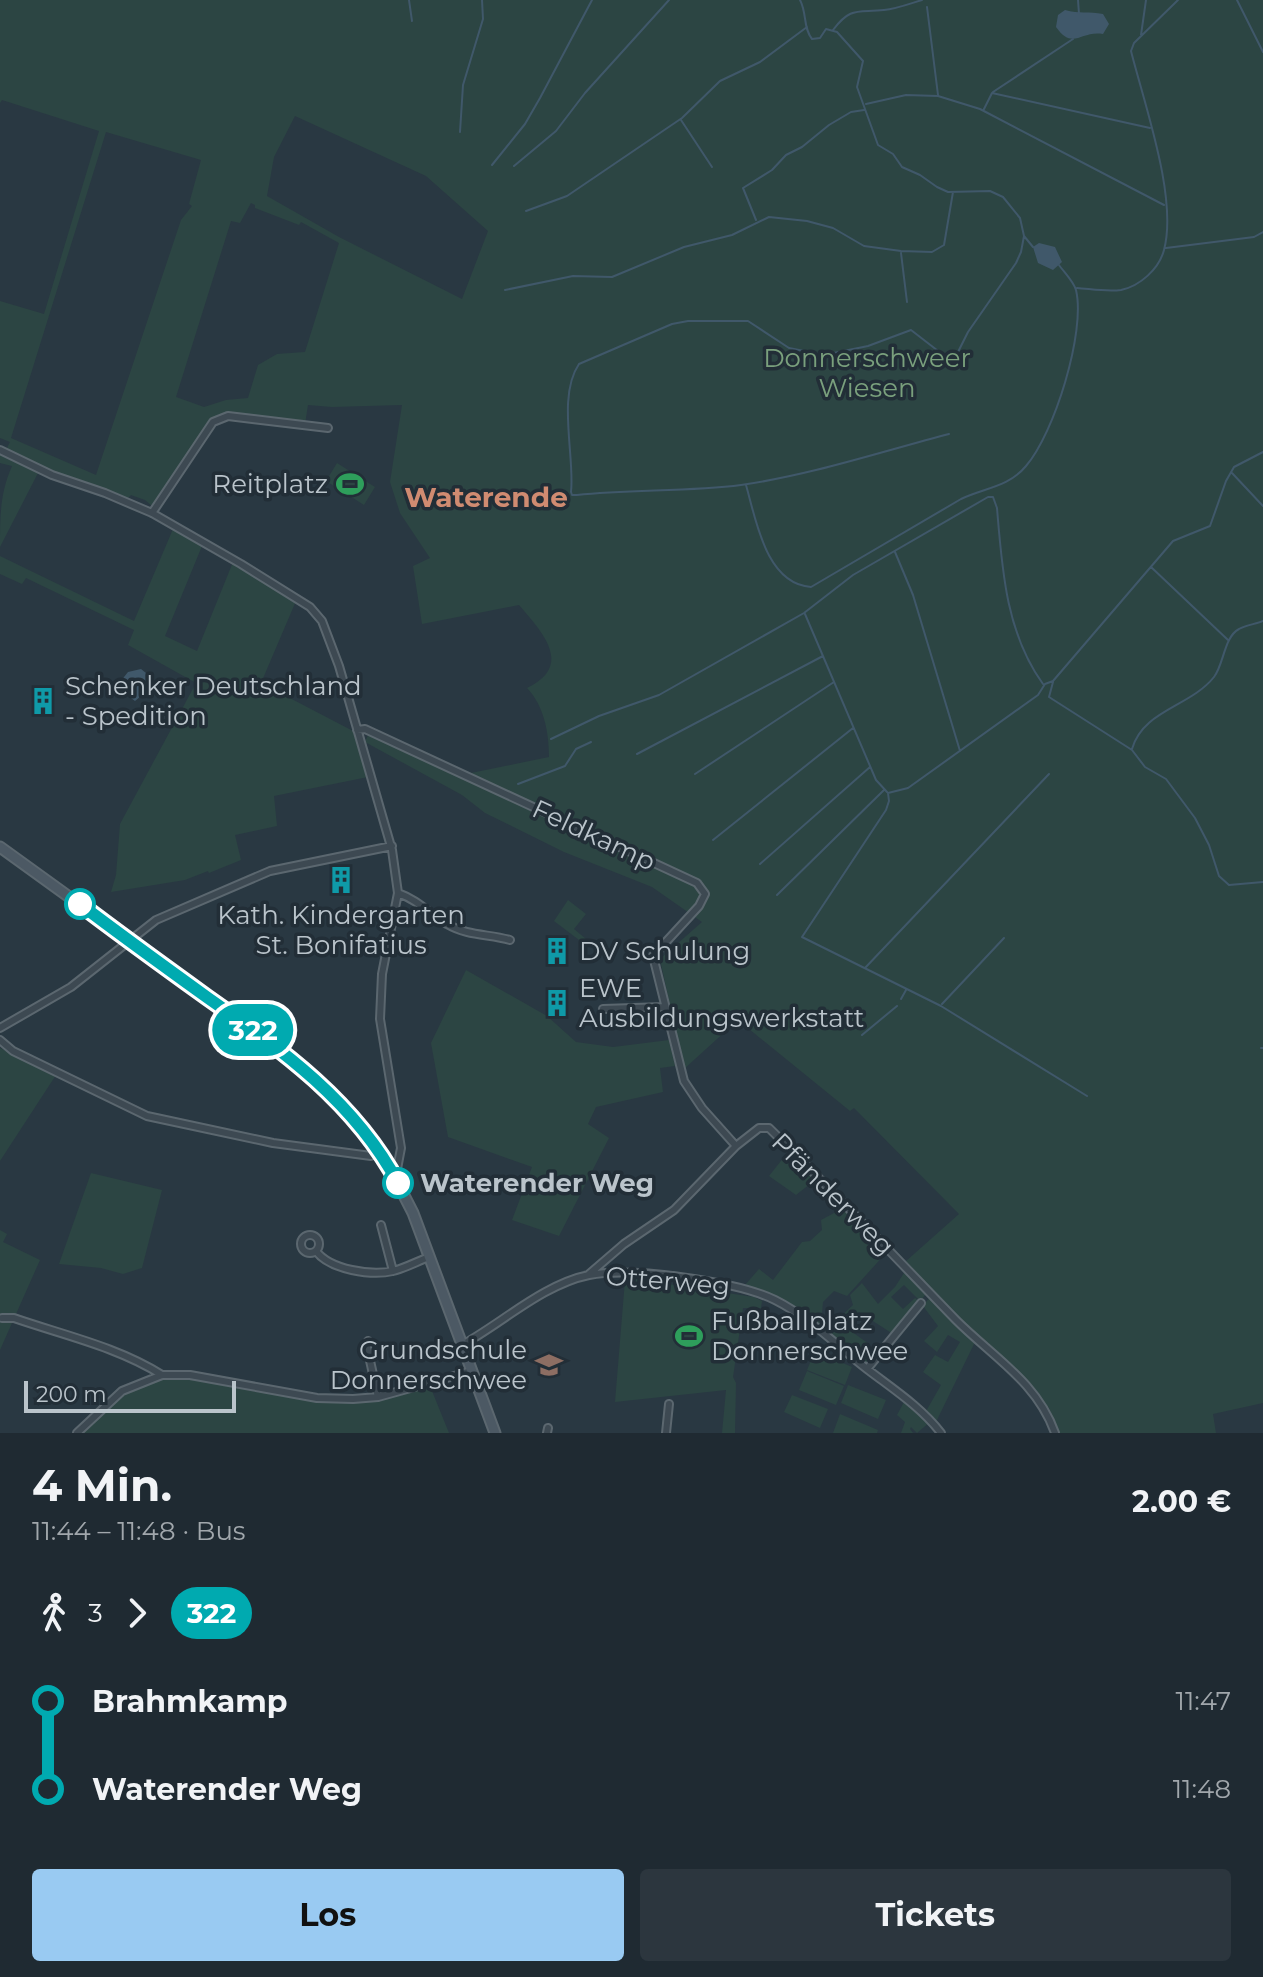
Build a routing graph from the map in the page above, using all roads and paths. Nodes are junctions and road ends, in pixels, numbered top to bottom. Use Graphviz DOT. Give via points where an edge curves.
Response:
graph roads {
  1 [pos="328,428"];
  2 [pos="0,450"];
  3 [pos="152,513"];
  4 [pos="357,730"];
  5 [pos="392,846"];
  6 [pos="0,847"];
  7 [pos="398,893"];
  8 [pos="510,940"];
  9 [pos="129,942"];
  10 [pos="664,1007"];
  11 [pos="603,1009"];
  12 [pos="0,1028"];
  13 [pos="0,1040"];
  14 [pos="736,1146"];
  15 [pos="380,1152"];
  16 [pos="392,1172"];
  17 [pos="381,1225"];
  18 [pos="316,1251"];
  19 [pos="429,1257"];
  20 [pos="393,1271"];
  21 [pos="588,1275"];
  22 [pos="921,1303"];
  23 [pos="2,1318"];
  24 [pos="368,1341"];
  25 [pos="462,1345"];
  26 [pos="867,1369"];
  27 [pos="472,1371"];
  28 [pos="162,1375"];
  29 [pos="378,1397"];
  30 [pos="669,1404"];
  31 [pos="77,1433"];
  32 [pos="495,1433"];
  33 [pos="666,1433"];
  34 [pos="941,1433"];
  35 [pos="1055,1433"];
  1 -- 3 [label="street" via="228,416 213,422"];
  2 -- 3 [label="street"];
  3 -- 4 [label="street" via="310,607 327,632"];
  4 -- 5 [label="street"];
  4 -- 10 [label="street, Feldkamp" via="420,754 703,888 699,906 653,956"];
  5 -- 7 [label="street"];
  5 -- 9 [label="street" via="270,871 156,920"];
  6 -- 9 [label="main road"];
  7 -- 8 [label="street" via="473,935"];
  7 -- 16 [label="street" via="382,974 380,1019 401,1148"];
  9 -- 12 [label="street" via="71,987"];
  9 -- 15 [label="main road" via="312,1075 352,1114"];
  10 -- 11 [label="street"];
  10 -- 14 [label="street, Feldkamp" via="684,1081"];
  13 -- 15 [label="street" via="147,1116 273,1143 371,1156"];
  14 -- 21 [label="street, Pfänderweg" via="674,1210"];
  14 -- 35 [label="street, Pfänderweg" via="759,1128 769,1128 965,1329 1007,1363 1047,1411"];
  15 -- 16 [label="main road"];
  16 -- 19 [label="main road"];
  17 -- 20 [label="street"];
  18 -- 20 [label="street" via="339,1265"];
  19 -- 20 [label="street"];
  19 -- 25 [label="main road"];
  21 -- 25 [label="street, Otterweg" via="550,1289"];
  21 -- 26 [label="street, Otterweg" via="650,1275 742,1288 797,1313"];
  22 -- 26 [label="street"];
  23 -- 28 [label="street" via="84,1341"];
  24 -- 29 [label="street"];
  25 -- 27 [label="main road"];
  26 -- 34 [label="street, Otterweg"];
  27 -- 29 [label="street"];
  27 -- 32 [label="main road"];
  28 -- 29 [label="street" via="190,1375 317,1398"];
  28 -- 31 [label="street" via="122,1391"];
  30 -- 33 [label="street"];
}
